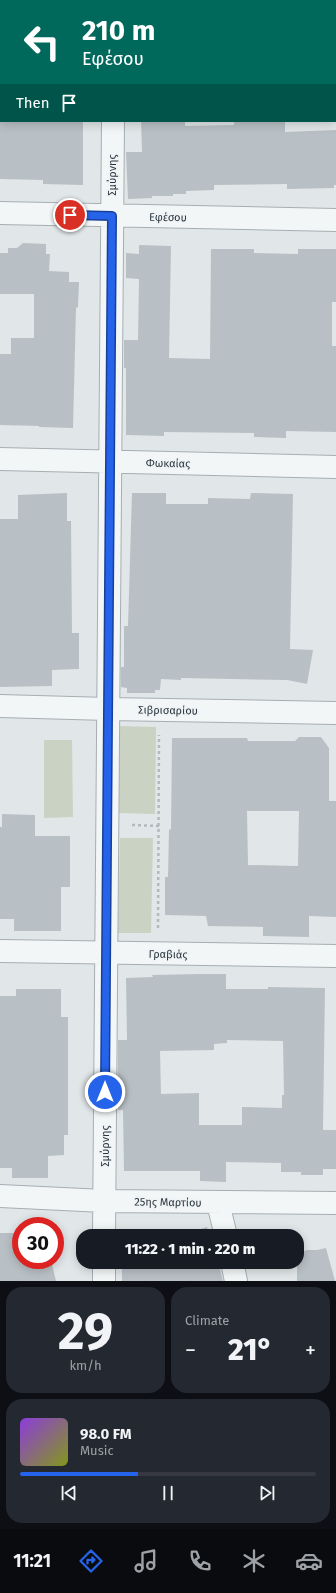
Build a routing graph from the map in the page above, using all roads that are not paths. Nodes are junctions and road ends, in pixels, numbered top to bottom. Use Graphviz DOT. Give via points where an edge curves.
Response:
graph roads {
  1 [pos="113,122"];
  2 [pos="0,213"];
  3 [pos="112,216"];
  4 [pos="336,220"];
  5 [pos="0,459"];
  6 [pos="110,462"];
  7 [pos="336,467"];
  8 [pos="0,706"];
  9 [pos="108,709"];
  10 [pos="336,713"];
  11 [pos="0,951"];
  12 [pos="106,953"];
  13 [pos="336,956"];
  14 [pos="0,1196"];
  15 [pos="104,1201"];
  16 [pos="218,1203"];
  17 [pos="336,1203"];
  18 [pos="104,1229"];
  19 [pos="224,1229"];
  20 [pos="104,1269"];
  21 [pos="233,1269"];
  22 [pos="104,1281"];
  23 [pos="236,1281"];
  1 -- 3 [label="street, Σμύρνης"];
  2 -- 3 [label="street, Εφέσου"];
  3 -- 4 [label="street, Εφέσου"];
  3 -- 6 [label="street, Σμύρνης"];
  5 -- 6 [label="street, Φωκαίας"];
  6 -- 7 [label="street, Φωκαίας"];
  6 -- 9 [label="street, Σμύρνης"];
  8 -- 9 [label="street, Σιβρισαρίου"];
  9 -- 10 [label="street, Σιβρισαρίου"];
  9 -- 12 [label="street, Σμύρνης"];
  11 -- 12 [label="street, Γραβιάς"];
  12 -- 13 [label="street, Γραβιάς"];
  12 -- 15 [label="street, Σμύρνης"];
  14 -- 15 [label="street, 25ης Μαρτίου"];
  15 -- 16 [label="street, 25ης Μαρτίου"];
  15 -- 18 [label="street, Σμύρνης"];
  16 -- 17 [label="street, 25ης Μαρτίου"];
  16 -- 19 [label="street"];
  20 -- 22 [label="street"];
  21 -- 23 [label="street"];
}
